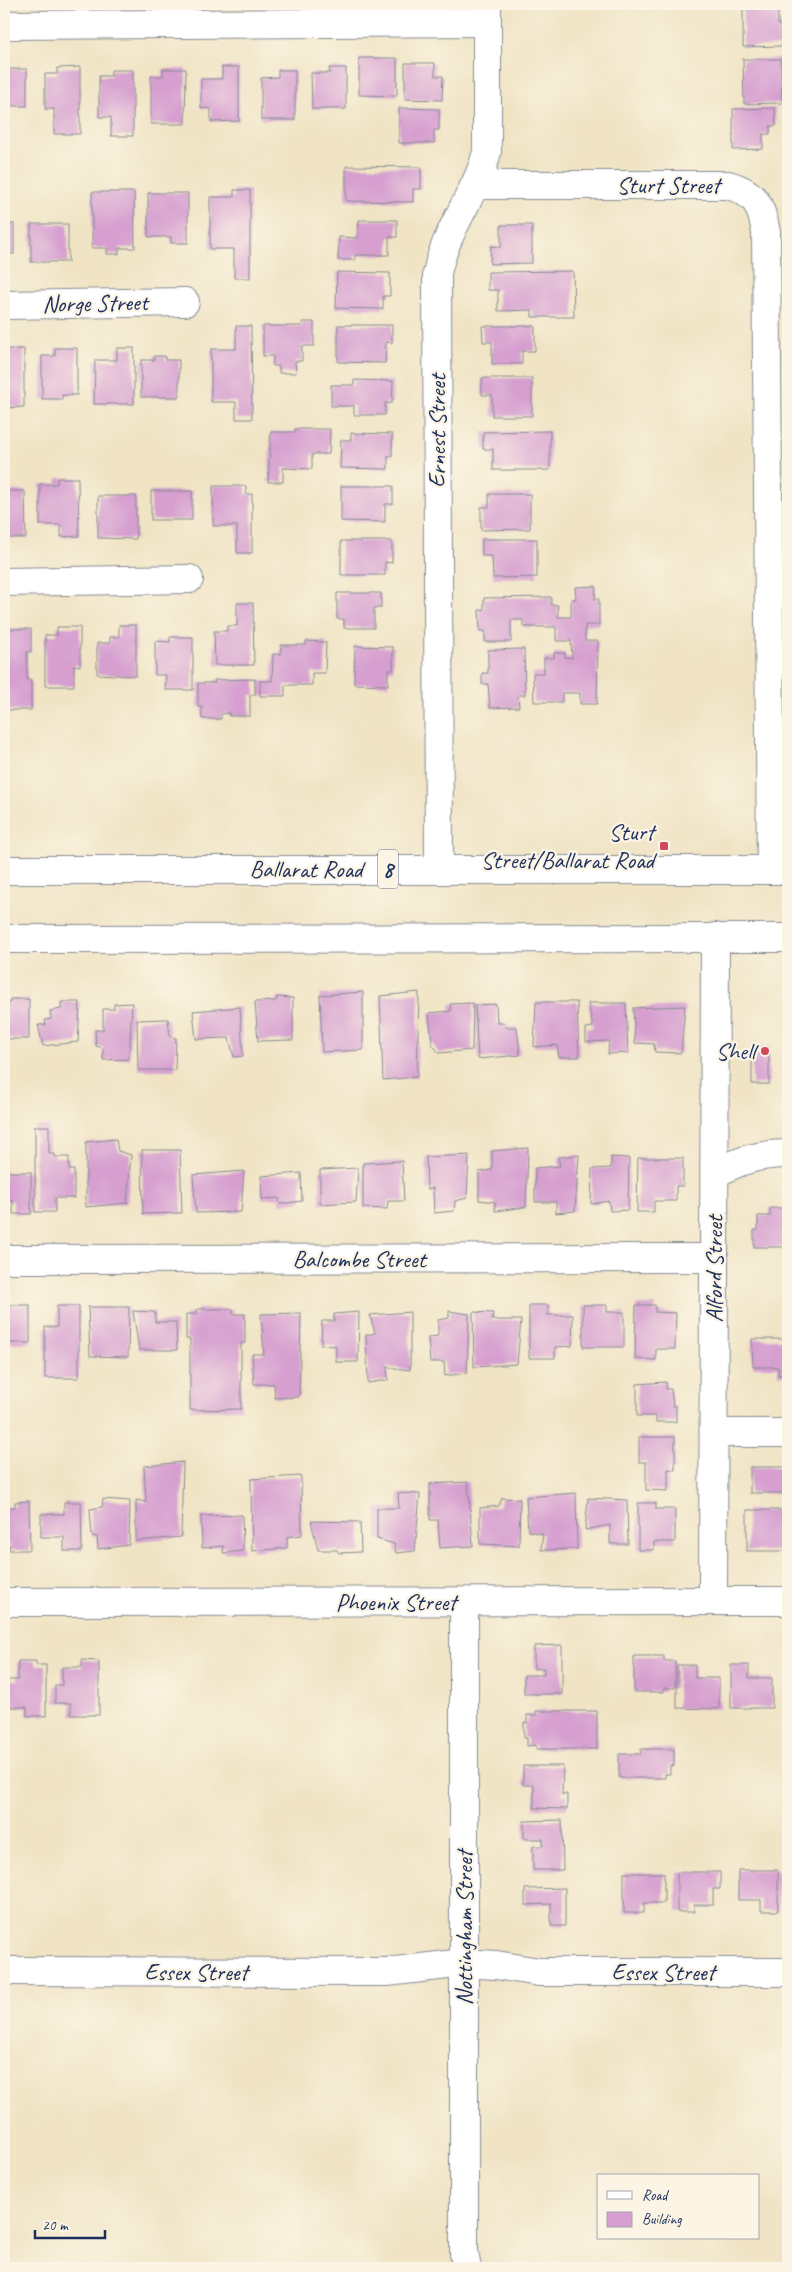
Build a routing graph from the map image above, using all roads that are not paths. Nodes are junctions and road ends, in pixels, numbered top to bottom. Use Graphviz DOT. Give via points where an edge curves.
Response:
graph roads {
  1 [pos="487,13"];
  2 [pos="4,25"];
  3 [pos="475,185"];
  4 [pos="185,302"];
  5 [pos="4,305"];
  6 [pos="189,578"];
  7 [pos="4,582"];
  8 [pos="440,868"];
  9 [pos="4,870"];
  10 [pos="780,870"];
  11 [pos="715,937"];
  12 [pos="788,938"];
  13 [pos="4,939"];
  14 [pos="788,1154"];
  15 [pos="715,1174"];
  16 [pos="714,1258"];
  17 [pos="4,1259"];
  18 [pos="714,1433"];
  19 [pos="788,1433"];
  20 [pos="713,1601"];
  21 [pos="788,1601"];
  22 [pos="4,1602"];
  23 [pos="464,1602"];
  24 [pos="4,1971"];
  25 [pos="464,1972"];
  26 [pos="788,1972"];
  27 [pos="464,2263"];
  1 -- 2 [label="main road"];
  1 -- 3 [label="main road, Ernest Street" via="487,152"];
  3 -- 8 [label="main road, Ernest Street" via="440,256 438,274"];
  3 -- 10 [label="main road, Sturt Street" via="728,185 740,188 758,202 766,232"];
  4 -- 5 [label="main road, Norge Street"];
  6 -- 7 [label="main road"];
  8 -- 9 [label="main road, Ballarat Road / 8"];
  8 -- 10 [label="main road, Ballarat Road / 8"];
  11 -- 12 [label="main road"];
  11 -- 13 [label="main road"];
  11 -- 15 [label="main road, Alford Street"];
  14 -- 15 [label="main road" via="746,1158"];
  15 -- 16 [label="main road, Alford Street"];
  16 -- 17 [label="main road, Balcombe Street"];
  16 -- 18 [label="main road, Alford Street"];
  18 -- 19 [label="main road"];
  18 -- 20 [label="main road, Alford Street"];
  20 -- 21 [label="main road, Phoenix Street"];
  20 -- 23 [label="main road, Phoenix Street"];
  22 -- 23 [label="main road, Phoenix Street"];
  23 -- 25 [label="main road, Nottingham Street"];
  24 -- 25 [label="main road, Essex Street"];
  25 -- 26 [label="main road, Essex Street" via="496,1979 538,1972"];
  25 -- 27 [label="main road, Nottingham Street"];
}
